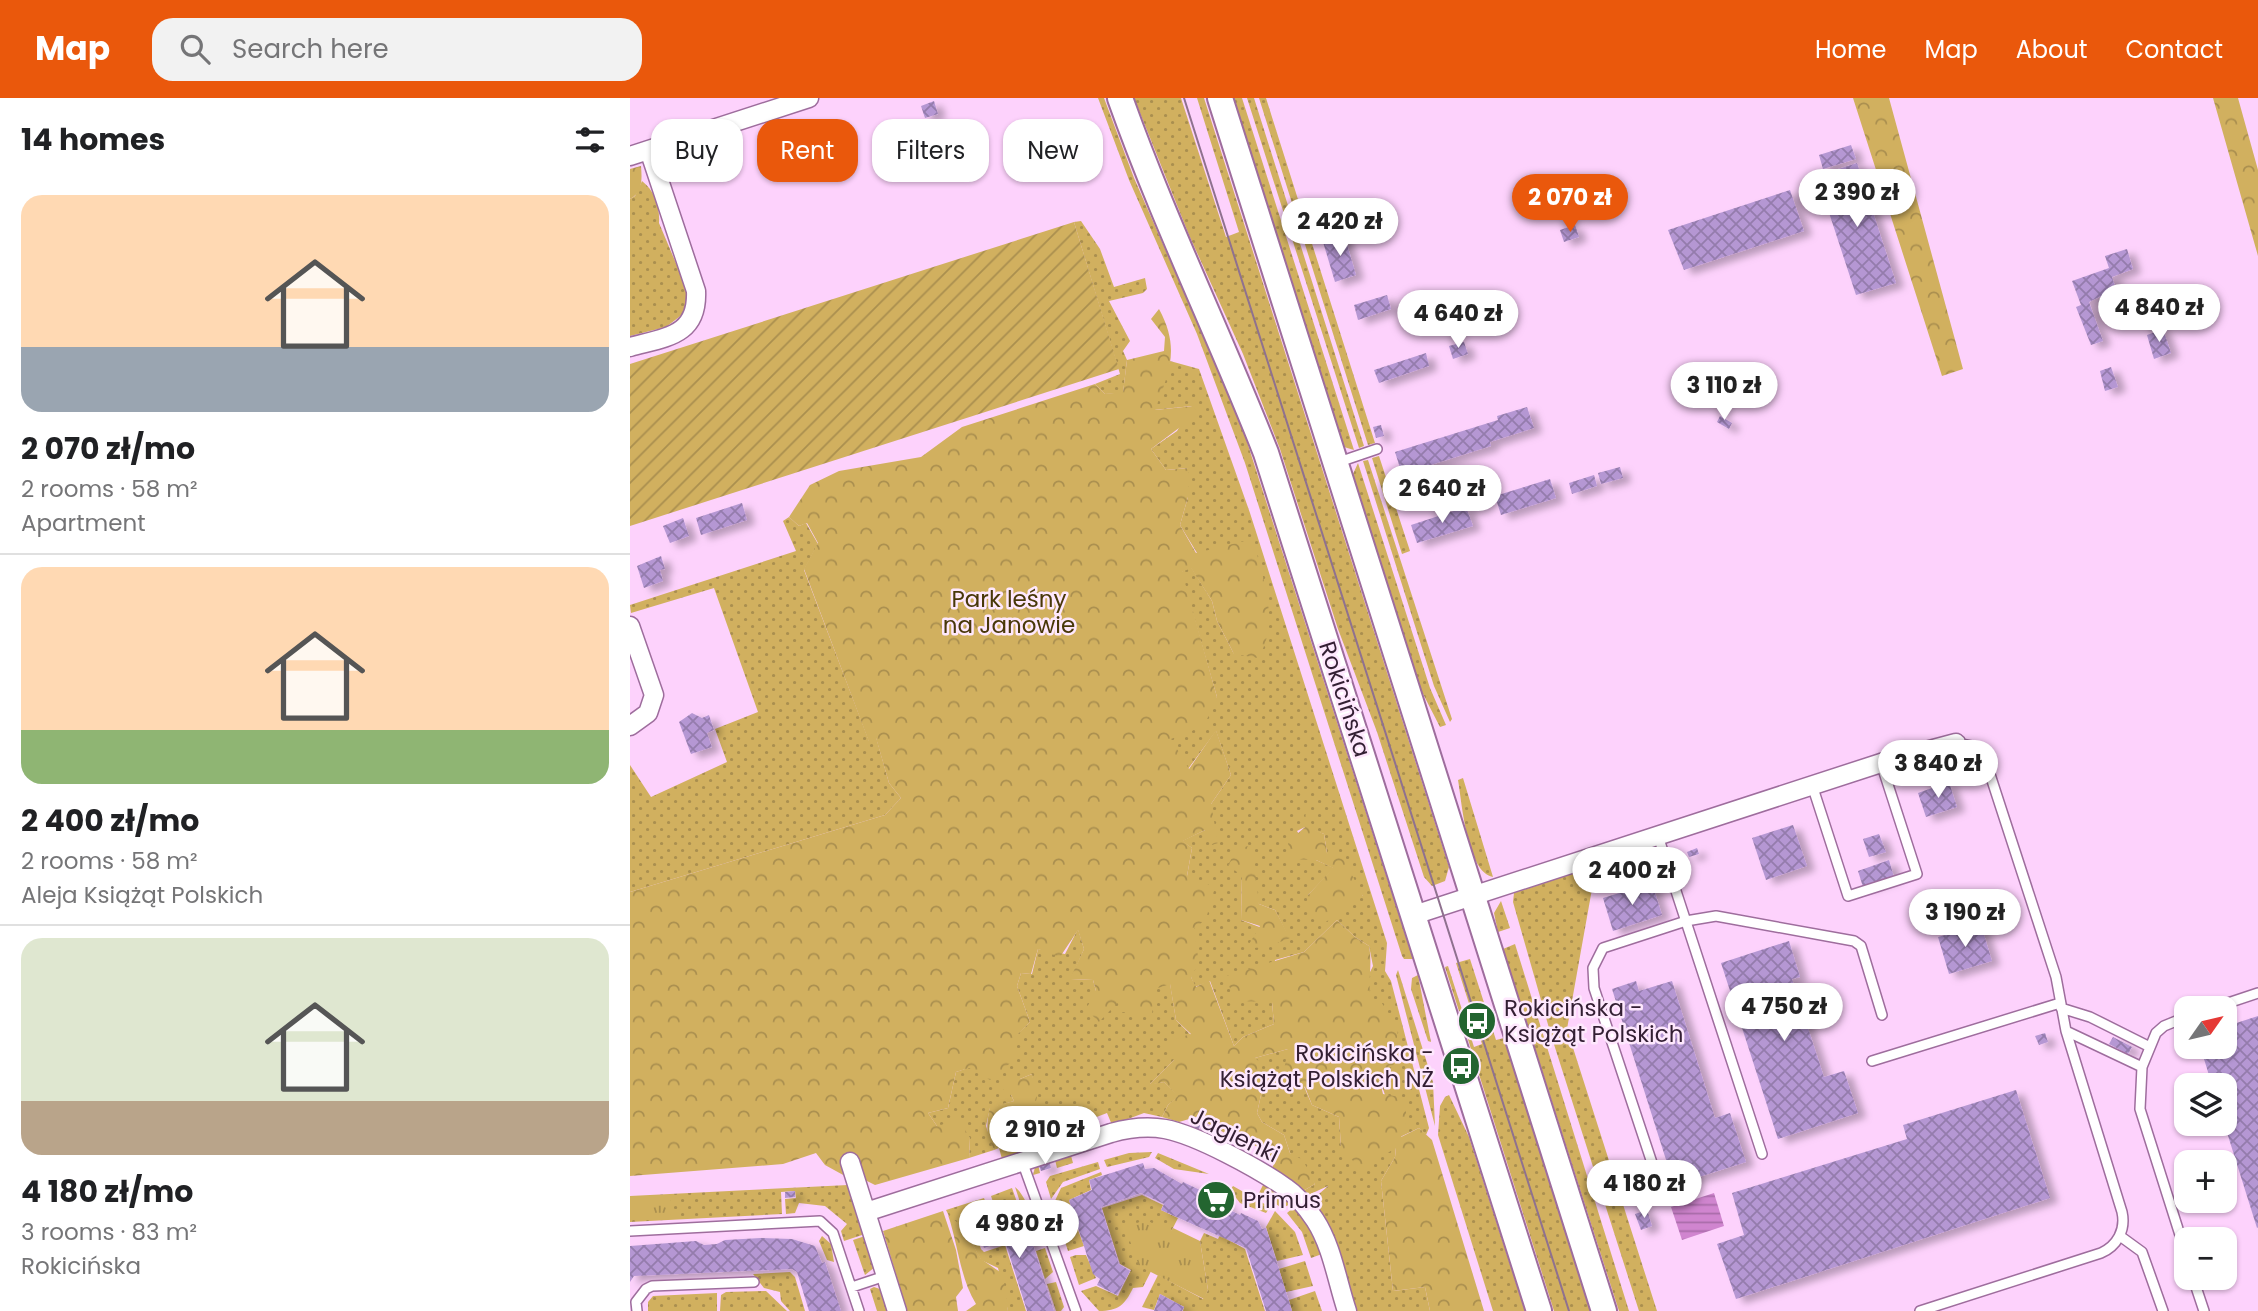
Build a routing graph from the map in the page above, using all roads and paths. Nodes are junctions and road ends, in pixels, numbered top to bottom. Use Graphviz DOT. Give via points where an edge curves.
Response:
graph roads {
  1 [pos="809,98"];
  2 [pos="1120,98"];
  3 [pos="1220,98"];
  4 [pos="649,150"];
  5 [pos="630,156"];
  6 [pos="630,347"];
  7 [pos="1377,450"];
  8 [pos="1334,463"];
  9 [pos="630,626"];
  10 [pos="630,726"];
  11 [pos="1956,743"];
  12 [pos="1881,763"];
  13 [pos="1812,785"];
  14 [pos="1658,836"];
  15 [pos="1472,896"];
  16 [pos="1414,915"];
  17 [pos="1686,921"];
  18 [pos="2258,993"];
  19 [pos="2237,1000"];
  20 [pos="2061,1006"];
  21 [pos="1882,1015"];
  22 [pos="2174,1022"];
  23 [pos="2066,1031"];
  24 [pos="2150,1047"];
  25 [pos="1872,1061"];
  26 [pos="2142,1067"];
  27 [pos="1762,1154"];
  28 [pos="850,1161"];
  29 [pos="1022,1161"];
  30 [pos="1659,1184"];
  31 [pos="866,1212"];
  32 [pos="2177,1227"];
  33 [pos="630,1231"];
  34 [pos="2120,1237"];
  35 [pos="885,1276"];
  36 [pos="754,1282"];
  37 [pos="852,1287"];
  38 [pos="2197,1290"];
  39 [pos="1950,1306"];
  40 [pos="637,1311"];
  41 [pos="859,1311"];
  42 [pos="897,1311"];
  43 [pos="1076,1311"];
  44 [pos="1347,1311"];
  45 [pos="1539,1311"];
  46 [pos="1604,1311"];
  47 [pos="1920,1311"];
  48 [pos="2163,1311"];
  49 [pos="2204,1311"];
  1 -- 4 [label="street"];
  2 -- 16 [label="main road, Rokicińska" via="1146,172 1266,453"];
  3 -- 8 [label="main road"];
  4 -- 5 [label="street"];
  4 -- 6 [label="street" via="696,291 697,309 677,334"];
  7 -- 8 [label="lane"];
  8 -- 15 [label="main road"];
  9 -- 10 [label="street" via="654,695 648,713"];
  11 -- 12 [label="street"];
  11 -- 20 [label="lane" via="1971,746 1984,759 2056,977"];
  12 -- 13 [label="street"];
  12 -- 13 [label="lane" via="1917,874 1848,896"];
  13 -- 14 [label="street"];
  14 -- 15 [label="street"];
  14 -- 17 [label="lane"];
  15 -- 16 [label="street"];
  15 -- 46 [label="main road"];
  16 -- 45 [label="main road, Rokicińska"];
  17 -- 21 [label="lane" via="1716,916 1854,941 1861,946"];
  17 -- 27 [label="lane"];
  17 -- 30 [label="lane" via="1603,948 1593,968 1594,988"];
  18 -- 19 [label="lane"];
  20 -- 23 [label="lane"];
  20 -- 24 [label="lane"];
  20 -- 25 [label="lane"];
  22 -- 24 [label="lane" via="2164,1026"];
  23 -- 26 [label="lane"];
  23 -- 34 [label="lane" via="2122,1212"];
  24 -- 26 [label="lane"];
  26 -- 32 [label="lane" via="2140,1109"];
  28 -- 31 [label="street"];
  29 -- 31 [label="street, Jagienki"];
  29 -- 43 [label="lane"];
  29 -- 44 [label="street, Jagienki" via="1128,1129 1163,1129 1186,1135 1272,1179 1301,1202 1325,1240"];
  31 -- 35 [label="street"];
  33 -- 37 [label="lane" via="820,1221 833,1233"];
  34 -- 39 [label="lane" via="2101,1253"];
  34 -- 48 [label="lane" via="2142,1252"];
  35 -- 37 [label="lane"];
  35 -- 42 [label="street"];
  36 -- 40 [label="lane" via="652,1286 636,1302"];
  37 -- 41 [label="lane"];
  38 -- 49 [label="lane"];
  39 -- 47 [label="lane"];
}
